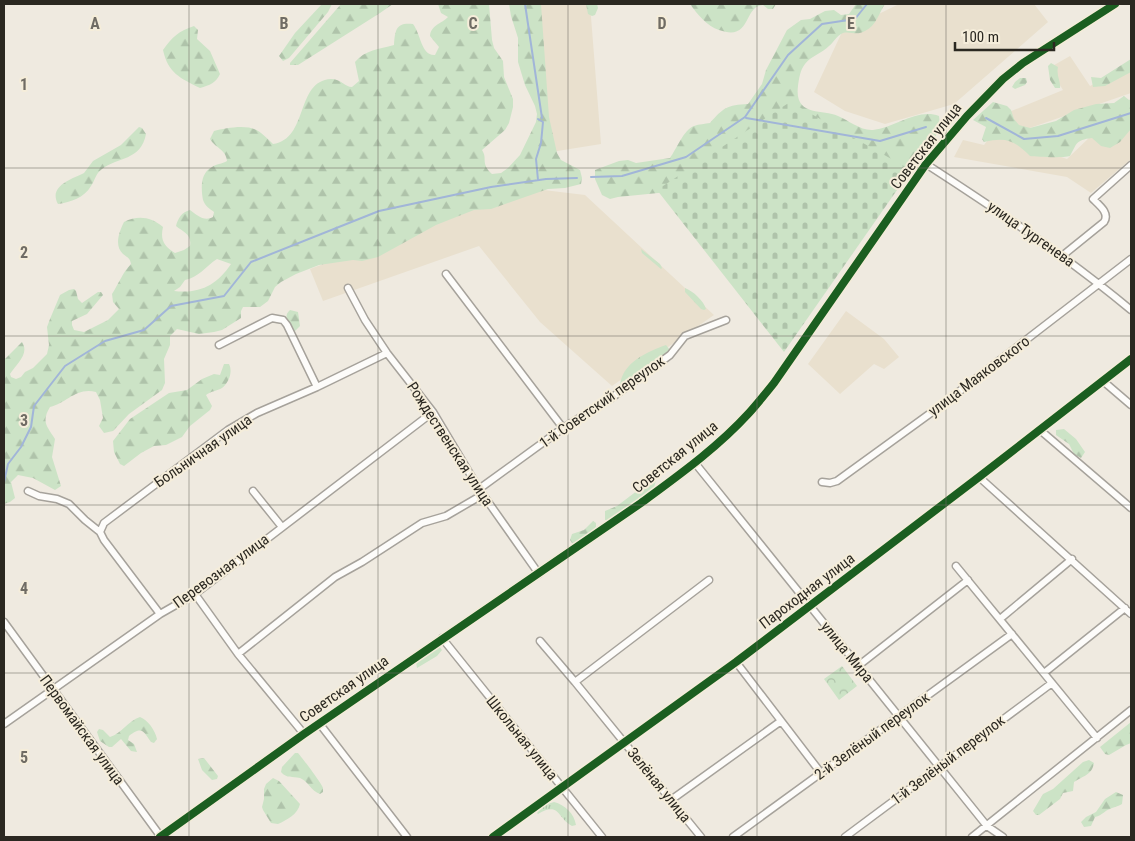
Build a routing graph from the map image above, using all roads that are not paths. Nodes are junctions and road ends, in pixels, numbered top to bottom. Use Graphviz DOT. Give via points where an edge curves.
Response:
graph roads {
  1 [pos="1115,4"];
  2 [pos="926,164"];
  3 [pos="1131,165"];
  4 [pos="1062,256"];
  5 [pos="1131,259"];
  6 [pos="446,274"];
  7 [pos="1100,284"];
  8 [pos="348,288"];
  9 [pos="1131,310"];
  10 [pos="726,320"];
  11 [pos="219,345"];
  12 [pos="387,353"];
  13 [pos="1131,359"];
  14 [pos="1103,381"];
  15 [pos="318,387"];
  16 [pos="1131,405"];
  17 [pos="433,412"];
  18 [pos="563,428"];
  19 [pos="1040,430"];
  20 [pos="695,463"];
  21 [pos="979,477"];
  22 [pos="822,482"];
  23 [pos="28,491"];
  24 [pos="254,491"];
  25 [pos="480,492"];
  26 [pos="1131,508"];
  27 [pos="282,527"];
  28 [pos="100,532"];
  29 [pos="1072,559"];
  30 [pos="956,566"];
  31 [pos="539,574"];
  32 [pos="710,580"];
  33 [pos="968,580"];
  34 [pos="195,594"];
  35 [pos="810,606"];
  36 [pos="1125,608"];
  37 [pos="160,614"];
  38 [pos="1131,614"];
  39 [pos="1000,619"];
  40 [pos="4,622"];
  41 [pos="1012,634"];
  42 [pos="442,638"];
  43 [pos="540,641"];
  44 [pos="238,654"];
  45 [pos="736,662"];
  46 [pos="858,666"];
  47 [pos="1044,673"];
  48 [pos="575,682"];
  49 [pos="1052,683"];
  50 [pos="53,690"];
  51 [pos="1131,710"];
  52 [pos="899,716"];
  53 [pos="781,720"];
  54 [pos="4,724"];
  55 [pos="319,724"];
  56 [pos="304,734"];
  57 [pos="1097,738"];
  58 [pos="625,743"];
  59 [pos="939,767"];
  60 [pos="821,773"];
  61 [pos="562,787"];
  62 [pos="671,800"];
  63 [pos="987,826"];
  64 [pos="161,837"];
  65 [pos="407,837"];
  66 [pos="493,837"];
  67 [pos="602,837"];
  68 [pos="701,837"];
  69 [pos="733,837"];
  70 [pos="845,837"];
  71 [pos="972,837"];
  72 [pos="1003,837"];
  1 -- 2 [label="street, Советская улица" via="1003,79"];
  2 -- 4 [label="street, улица Тургенева" via="1005,214"];
  2 -- 20 [label="street, Советская улица" via="774,383 749,413"];
  3 -- 4 [label="street" via="1093,199 1106,214 1104,222"];
  4 -- 7 [label="street, улица Тургенева"];
  5 -- 7 [label="street, улица Маяковского"];
  6 -- 18 [label="street"];
  7 -- 9 [label="street, улица Тургенева"];
  7 -- 22 [label="street, улица Маяковского" via="838,481"];
  8 -- 12 [label="street, Рождественская улица" via="364,320"];
  10 -- 18 [label="street, 1-й Советский переулок" via="685,336 670,355 610,399"];
  11 -- 15 [label="street" via="272,318 283,320"];
  12 -- 15 [label="street, Больничная улица"];
  12 -- 17 [label="street, Рождественская улица"];
  13 -- 14 [label="street, Пароходная улица"];
  14 -- 16 [label="street"];
  14 -- 19 [label="street, Пароходная улица"];
  15 -- 28 [label="street, Больничная улица" via="257,413 228,430 110,517"];
  17 -- 25 [label="street, Рождественская улица"];
  17 -- 27 [label="street, Перевозная улица"];
  18 -- 25 [label="street, 1-й Советский переулок"];
  19 -- 21 [label="street, Пароходная улица"];
  19 -- 26 [label="street"];
  20 -- 31 [label="street, Советская улица"];
  20 -- 35 [label="street, улица Мира"];
  21 -- 29 [label="street"];
  21 -- 35 [label="street, Пароходная улица"];
  23 -- 28 [label="street" via="69,504"];
  24 -- 27 [label="street"];
  25 -- 31 [label="street, Рождественская улица"];
  25 -- 44 [label="street, 1-й Советский переулок" via="446,516 422,523 335,577"];
  27 -- 34 [label="street, Перевозная улица"];
  28 -- 37 [label="street"];
  29 -- 36 [label="street"];
  29 -- 39 [label="street"];
  30 -- 33 [label="street"];
  31 -- 42 [label="street, Советская улица"];
  32 -- 48 [label="street"];
  33 -- 39 [label="street"];
  33 -- 46 [label="street"];
  34 -- 37 [label="street, Перевозная улица"];
  34 -- 44 [label="street"];
  35 -- 45 [label="street, Пароходная улица"];
  35 -- 46 [label="street, улица Мира"];
  36 -- 38 [label="street"];
  36 -- 47 [label="street"];
  37 -- 50 [label="street, Перевозная улица"];
  39 -- 41 [label="street"];
  40 -- 50 [label="street, Первомайская улица"];
  41 -- 47 [label="street"];
  41 -- 52 [label="street, 2-й Зелёный переулок"];
  42 -- 55 [label="street, Советская улица"];
  42 -- 61 [label="street, Школьная улица"];
  43 -- 48 [label="street, Зелёная улица"];
  44 -- 56 [label="street"];
  45 -- 53 [label="street"];
  45 -- 58 [label="street, Пароходная улица"];
  46 -- 52 [label="street, улица Мира"];
  47 -- 49 [label="street"];
  48 -- 58 [label="street, Зелёная улица"];
  49 -- 57 [label="street"];
  49 -- 59 [label="street, 1-й Зелёный переулок"];
  50 -- 54 [label="street, Перевозная улица"];
  50 -- 64 [label="street, Первомайская улица"];
  51 -- 57 [label="street"];
  52 -- 59 [label="street, улица Мира"];
  52 -- 60 [label="street, 2-й Зелёный переулок"];
  53 -- 60 [label="street"];
  53 -- 62 [label="street"];
  55 -- 56 [label="street, Советская улица"];
  55 -- 65 [label="street"];
  56 -- 64 [label="street, Советская улица"];
  57 -- 63 [label="street"];
  58 -- 61 [label="street, Пароходная улица"];
  58 -- 62 [label="street, Зелёная улица"];
  59 -- 63 [label="street, улица Мира"];
  59 -- 70 [label="street, 1-й Зелёный переулок"];
  60 -- 69 [label="street, 2-й Зелёный переулок"];
  61 -- 66 [label="street, Пароходная улица"];
  61 -- 67 [label="street, Школьная улица"];
  62 -- 68 [label="street, Зелёная улица"];
  63 -- 71 [label="street"];
  63 -- 72 [label="street, улица Мира"];
}
